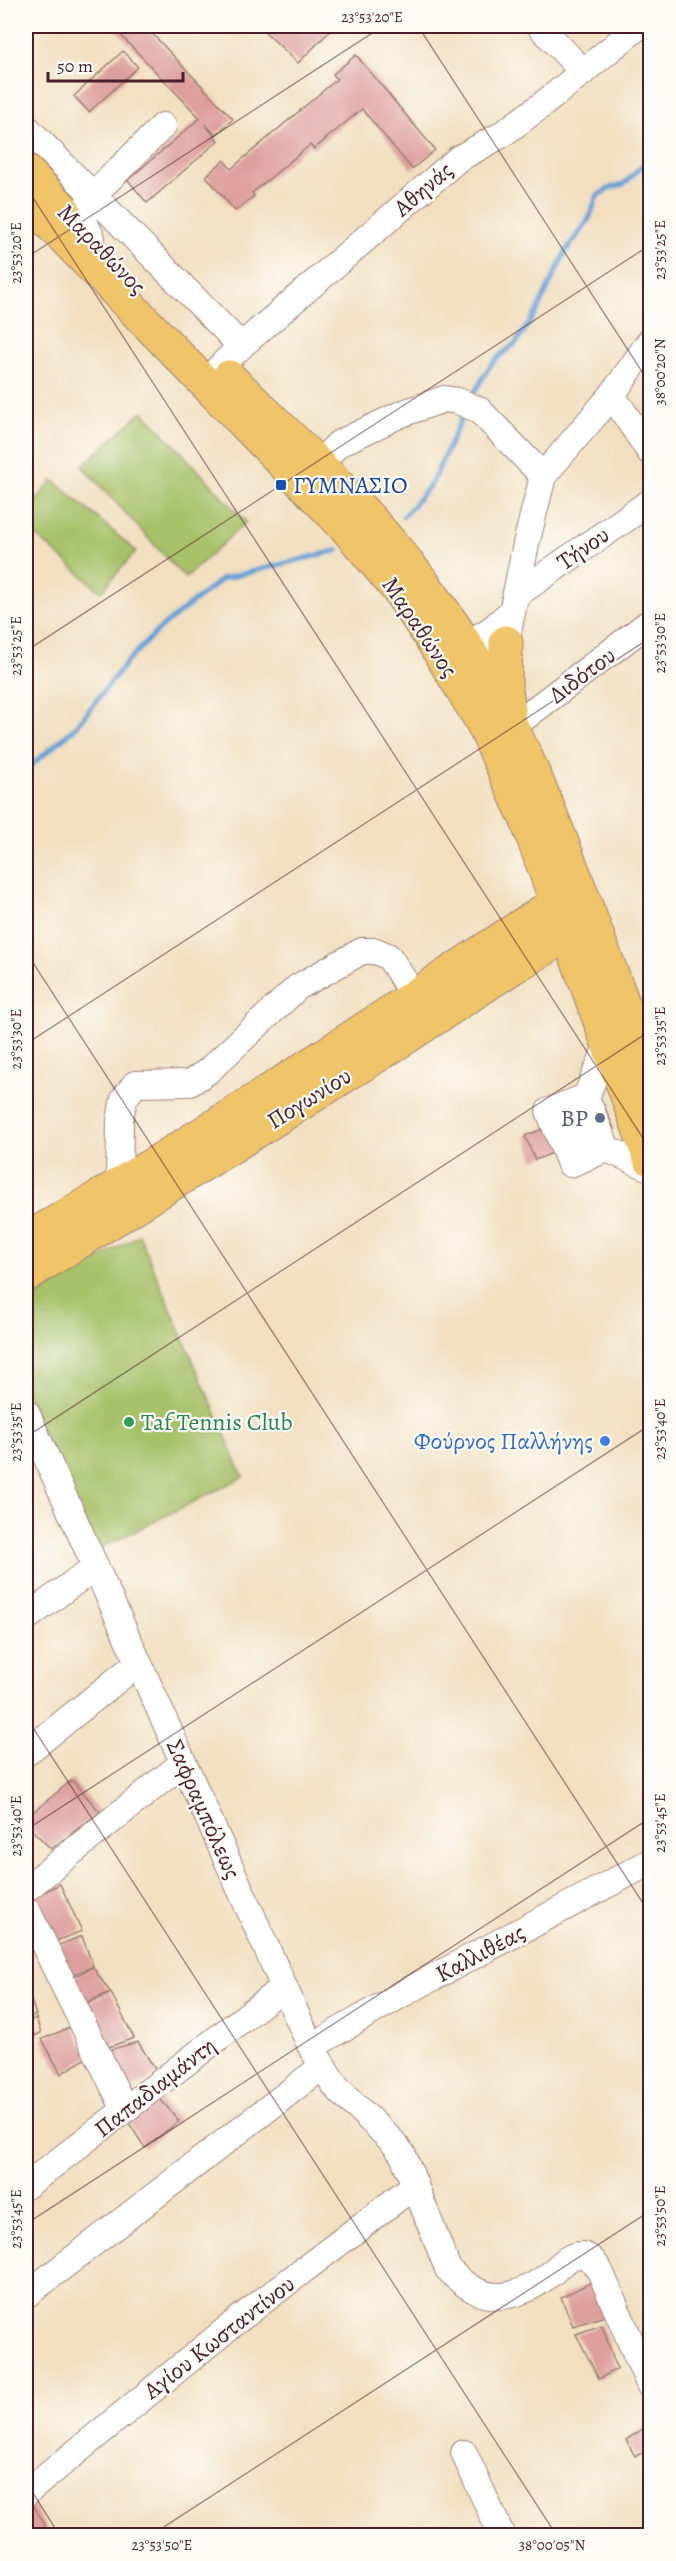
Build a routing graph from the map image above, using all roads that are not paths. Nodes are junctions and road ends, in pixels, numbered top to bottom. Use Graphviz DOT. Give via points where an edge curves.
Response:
graph roads {
  1 [pos="540,26"];
  2 [pos="639,26"];
  3 [pos="583,72"];
  4 [pos="163,126"];
  5 [pos="26,127"];
  6 [pos="26,171"];
  7 [pos="92,196"];
  8 [pos="26,199"];
  9 [pos="92,238"];
  10 [pos="651,341"];
  11 [pos="230,357"];
  12 [pos="612,395"];
  13 [pos="651,452"];
  14 [pos="319,464"];
  15 [pos="543,476"];
  16 [pos="651,502"];
  17 [pos="512,616"];
  18 [pos="651,622"];
  19 [pos="460,661"];
  20 [pos="512,727"];
  21 [pos="534,837"];
  22 [pos="569,896"];
  23 [pos="580,928"];
  24 [pos="508,934"];
  25 [pos="512,968"];
  26 [pos="587,986"];
  27 [pos="414,996"];
  28 [pos="608,1044"];
  29 [pos="647,1056"];
  30 [pos="577,1100"];
  31 [pos="598,1153"];
  32 [pos="651,1159"];
  33 [pos="651,1168"];
  34 [pos="119,1186"];
  35 [pos="26,1239"];
  36 [pos="26,1275"];
  37 [pos="26,1412"];
  38 [pos="95,1566"];
  39 [pos="26,1618"];
  40 [pos="138,1663"];
  41 [pos="26,1753"];
  42 [pos="183,1763"];
  43 [pos="651,1862"];
  44 [pos="27,1900"];
  45 [pos="284,1987"];
  46 [pos="317,2057"];
  47 [pos="125,2110"];
  48 [pos="415,2185"];
  49 [pos="26,2187"];
  50 [pos="26,2295"];
  51 [pos="651,2386"];
  52 [pos="464,2452"];
  53 [pos="26,2493"];
  54 [pos="502,2535"];
  1 -- 3 [label="street"];
  2 -- 3 [label="street, Αθηνάς"];
  3 -- 11 [label="street, Αθηνάς" via="501,135 458,159"];
  4 -- 7 [label="street"];
  5 -- 7 [label="street"];
  6 -- 9 [label="main road, Μαραθώνος"];
  7 -- 9 [label="street" via="84,209 84,222"];
  7 -- 11 [label="street"];
  8 -- 19 [label="main road, Μαραθώνος" via="347,530"];
  9 -- 11 [label="main road, Μαραθώνος"];
  10 -- 12 [label="street"];
  11 -- 14 [label="main road, Μαραθώνος"];
  12 -- 13 [label="street"];
  12 -- 15 [label="street"];
  14 -- 15 [label="street" via="338,444 444,399 469,405"];
  14 -- 19 [label="main road, Μαραθώνος" via="398,551 437,601"];
  15 -- 17 [label="street"];
  16 -- 17 [label="street, Τήνου"];
  17 -- 19 [label="street, Τήνου" via="492,629"];
  17 -- 20 [label="main road" via="505,685"];
  18 -- 20 [label="street, Διδότου"];
  19 -- 20 [label="main road, Μαραθώνος"];
  19 -- 21 [label="main road, Μαραθώνος"];
  20 -- 22 [label="main road, Μαραθώνος" via="536,774"];
  21 -- 22 [label="main road, Μαραθώνος"];
  21 -- 24 [label="main road" via="538,861 534,888"];
  22 -- 23 [label="main road, Μαραθώνος"];
  22 -- 24 [label="main road, Πογωνίου"];
  23 -- 25 [label="main road, Πογωνίου"];
  23 -- 26 [label="main road, Μαραθώνος"];
  23 -- 29 [label="main road, Μαραθώνος"];
  24 -- 27 [label="main road, Πογωνίου"];
  25 -- 26 [label="main road" via="553,962 569,968"];
  25 -- 36 [label="main road, Πογωνίου"];
  26 -- 28 [label="main road, Μαραθώνος"];
  27 -- 34 [label="main road, Πογωνίου"];
  27 -- 34 [label="street" via="389,957 376,951 362,951 298,987 190,1083 135,1084 124,1099 120,1119"];
  28 -- 30 [label="street"];
  28 -- 32 [label="main road, Μαραθώνος"];
  30 -- 31 [label="street"];
  30 -- 31 [label="street" via="549,1111 570,1164"];
  31 -- 33 [label="street"];
  34 -- 35 [label="main road, Πογωνίου"];
  37 -- 38 [label="street, Σαφραμπόλεως"];
  38 -- 39 [label="street"];
  38 -- 40 [label="street, Σαφραμπόλεως"];
  40 -- 41 [label="street"];
  40 -- 42 [label="street, Σαφραμπόλεως"];
  42 -- 44 [label="street"];
  42 -- 45 [label="street, Σαφραμπόλεως"];
  43 -- 46 [label="street, Καλλιθέας" via="404,1993"];
  44 -- 47 [label="street"];
  45 -- 46 [label="street, Σαφραμπόλεως"];
  45 -- 47 [label="street, Παπαδιαμάντη"];
  46 -- 48 [label="street, Σαφραμπόλεως" via="336,2087 403,2155"];
  46 -- 50 [label="street, Καλλιθέας"];
  47 -- 49 [label="street, Παπαδιαμάντη"];
  48 -- 51 [label="street, Σαφραμπόλεως" via="448,2269 478,2293 517,2294 535,2286 571,2257 588,2256 600,2271"];
  48 -- 53 [label="street, Αγίου Κωσταντίνου" via="238,2320"];
  52 -- 54 [label="street"];
}
